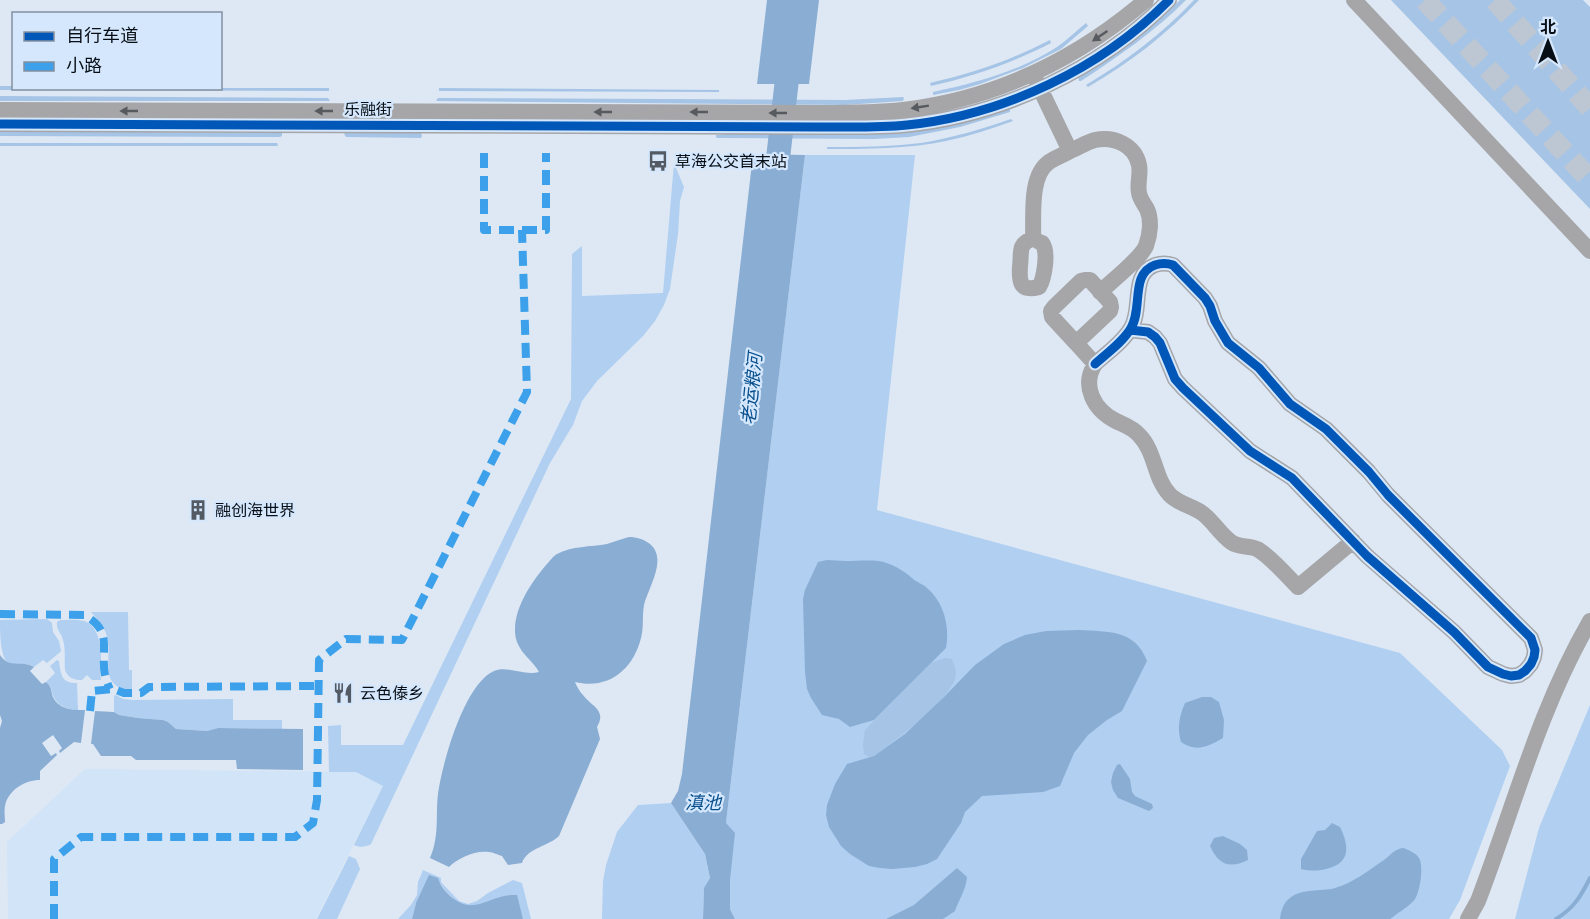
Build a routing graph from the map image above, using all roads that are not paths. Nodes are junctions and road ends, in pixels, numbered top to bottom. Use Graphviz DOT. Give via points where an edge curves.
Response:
graph roads {
  1 [pos="1146,0"];
  2 [pos="1169,0"];
  3 [pos="1354,0"];
  4 [pos="1036,81"];
  5 [pos="0,110"];
  6 [pos="736,119"];
  7 [pos="0,123"];
  8 [pos="1070,151"];
  9 [pos="1033,238"];
  10 [pos="1590,251"];
  11 [pos="1100,292"];
  12 [pos="1130,330"];
  13 [pos="1076,343"];
  14 [pos="1095,364"];
  15 [pos="1353,542"];
  16 [pos="1590,621"];
  17 [pos="1468,919"];
  1 -- 4 [label="street, one-way"];
  2 -- 4 [label="street" via="1093,61"];
  3 -- 10 [label="street"];
  4 -- 6 [label="street" via="929,106 820,120"];
  4 -- 8 [label="street"];
  6 -- 5 [label="street, 乐融街, one-way"];
  6 -- 7 [label="street, 乐融街"];
  8 -- 9 [label="street" via="1039,173"];
  8 -- 11 [label="street" via="1093,141 1121,142 1138,161 1140,170 1139,191 1150,219 1146,246"];
  11 -- 13 [label="street" via="1112,307"];
  11 -- 13 [label="street" via="1090,280 1081,281 1051,311"];
  12 -- 14 [label="street"];
  12 -- 15 [label="street" via="1155,337 1183,388 1250,451 1292,478"];
  12 -- 15 [label="street" via="1145,271 1159,264 1173,265 1205,298 1228,343 1260,368 1290,404 1326,429 1531,638 1535,650 1531,664 1519,675 1511,676 1488,667"];
  13 -- 14 [label="street"];
  14 -- 15 [label="street" via="1088,381 1092,398 1101,410 1141,437 1172,497 1204,514 1230,541 1258,550 1298,587"];
  16 -- 17 [label="street" via="1537,734 1489,873"];
}
